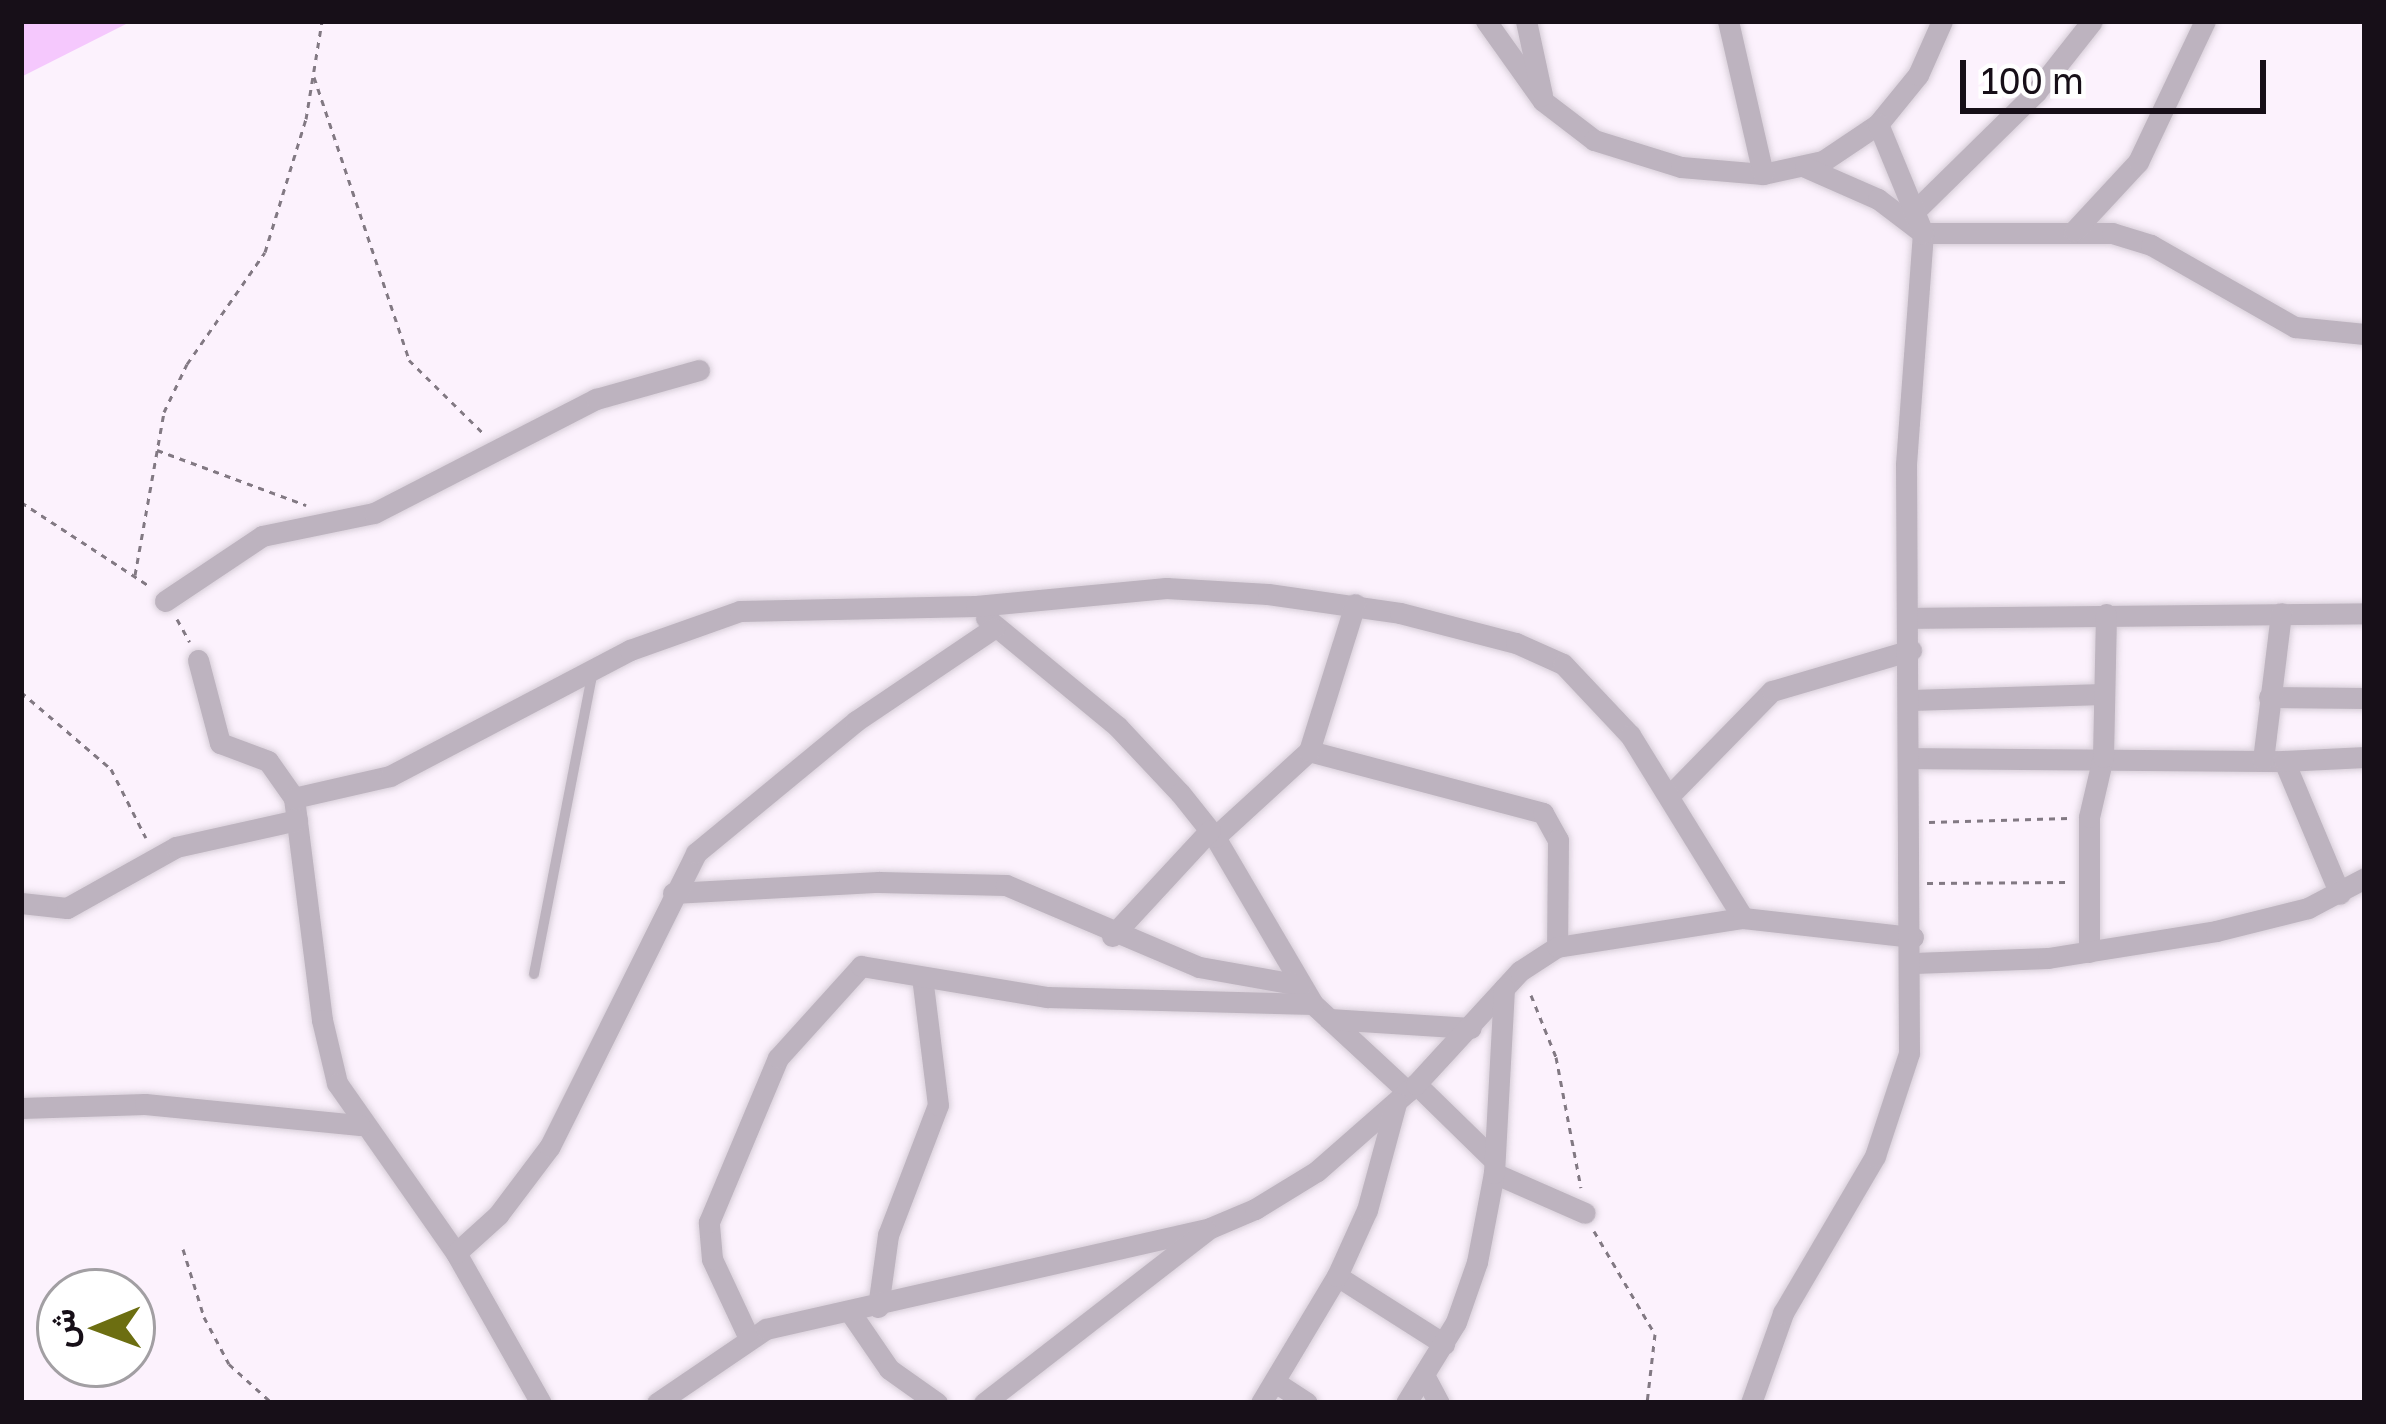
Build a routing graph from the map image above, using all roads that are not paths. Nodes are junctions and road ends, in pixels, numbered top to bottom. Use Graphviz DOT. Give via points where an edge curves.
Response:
graph roads {
  1 [pos="1486,21"];
  2 [pos="1526,21"];
  3 [pos="1728,21"];
  4 [pos="1942,21"];
  5 [pos="2092,21"];
  6 [pos="2205,21"];
  7 [pos="1543,101"];
  8 [pos="1878,124"];
  9 [pos="1805,167"];
  10 [pos="1762,174"];
  11 [pos="1915,211"];
  12 [pos="2074,231"];
  13 [pos="1924,233"];
  14 [pos="2365,334"];
  15 [pos="699,370"];
  16 [pos="165,601"];
  17 [pos="1355,604"];
  18 [pos="976,606"];
  19 [pos="2281,613"];
  20 [pos="2365,613"];
  21 [pos="2106,614"];
  22 [pos="1911,618"];
  23 [pos="994,628"];
  24 [pos="1911,650"];
  25 [pos="198,660"];
  26 [pos="593,667"];
  27 [pos="2103,694"];
  28 [pos="2269,697"];
  29 [pos="2365,698"];
  30 [pos="1911,700"];
  31 [pos="1309,751"];
  32 [pos="2103,757"];
  33 [pos="2365,757"];
  34 [pos="1911,758"];
  35 [pos="2274,761"];
  36 [pos="1669,796"];
  37 [pos="296,809"];
  38 [pos="1213,833"];
  39 [pos="2365,878"];
  40 [pos="673,893"];
  41 [pos="2340,894"];
  42 [pos="21,903"];
  43 [pos="1744,918"];
  44 [pos="1112,936"];
  45 [pos="1913,937"];
  46 [pos="1557,947"];
  47 [pos="2089,952"];
  48 [pos="1914,963"];
  49 [pos="533,974"];
  50 [pos="922,976"];
  51 [pos="1512,980"];
  52 [pos="1314,1003"];
  53 [pos="1471,1028"];
  54 [pos="1406,1093"];
  55 [pos="21,1108"];
  56 [pos="360,1125"];
  57 [pos="1494,1166"];
  58 [pos="1586,1213"];
  59 [pos="1210,1228"];
  60 [pos="456,1253"];
  61 [pos="1337,1276"];
  62 [pos="878,1307"];
  63 [pos="850,1312"];
  64 [pos="748,1336"];
  65 [pos="1444,1344"];
  66 [pos="1425,1377"];
  67 [pos="1275,1382"];
  68 [pos="541,1403"];
  69 [pos="657,1403"];
  70 [pos="937,1403"];
  71 [pos="983,1403"];
  72 [pos="1261,1403"];
  73 [pos="1307,1403"];
  74 [pos="1406,1403"];
  75 [pos="1439,1403"];
  76 [pos="1751,1403"];
  1 -- 7 [label="street"];
  2 -- 7 [label="street"];
  3 -- 10 [label="street"];
  4 -- 8 [label="street" via="1918,75"];
  5 -- 11 [label="street" via="2036,92"];
  6 -- 12 [label="street" via="2138,162"];
  7 -- 10 [label="street" via="1616,151"];
  8 -- 9 [label="street"];
  8 -- 11 [label="street"];
  9 -- 10 [label="street"];
  9 -- 13 [label="street" via="1878,199"];
  11 -- 13 [label="street"];
  12 -- 13 [label="street"];
  12 -- 14 [label="street" via="2151,245 2294,327"];
  13 -- 22 [label="street" via="1906,444"];
  15 -- 16 [label="street" via="596,399 347,520 316,519 262,536"];
  17 -- 18 [label="street" via="1166,588"];
  17 -- 31 [label="street"];
  17 -- 36 [label="street" via="1503,639 1563,664 1612,710"];
  18 -- 23 [label="street"];
  18 -- 26 [label="street" via="740,611"];
  19 -- 20 [label="street"];
  19 -- 21 [label="street"];
  19 -- 28 [label="street"];
  21 -- 22 [label="street"];
  21 -- 27 [label="street"];
  22 -- 24 [label="street"];
  23 -- 38 [label="street" via="1117,726"];
  23 -- 40 [label="street" via="890,696 718,830"];
  24 -- 30 [label="street"];
  24 -- 36 [label="street" via="1772,691"];
  25 -- 37 [label="street" via="220,743 268,761"];
  26 -- 37 [label="street" via="413,766"];
  26 -- 49 [label="lane"];
  27 -- 30 [label="street"];
  27 -- 32 [label="street"];
  28 -- 29 [label="street"];
  28 -- 35 [label="street"];
  30 -- 34 [label="street"];
  31 -- 38 [label="street"];
  31 -- 46 [label="street" via="1543,813 1559,848"];
  32 -- 34 [label="street"];
  32 -- 35 [label="street"];
  32 -- 47 [label="street" via="2089,817"];
  33 -- 35 [label="street"];
  34 -- 45 [label="street"];
  35 -- 41 [label="street"];
  36 -- 43 [label="street"];
  37 -- 42 [label="street" via="154,856 67,908"];
  37 -- 56 [label="street" via="322,1020 338,1083"];
  38 -- 44 [label="street"];
  38 -- 52 [label="street"];
  39 -- 41 [label="street"];
  40 -- 44 [label="street" via="977,882 1033,892"];
  40 -- 60 [label="street" via="550,1146"];
  41 -- 47 [label="street" via="2274,918"];
  43 -- 45 [label="street"];
  43 -- 46 [label="street"];
  44 -- 52 [label="street"];
  45 -- 48 [label="street"];
  46 -- 51 [label="street"];
  47 -- 48 [label="street"];
  48 -- 76 [label="street" via="1910,1053 1886,1130 1783,1312"];
  50 -- 52 [label="street" via="1047,997"];
  50 -- 62 [label="street" via="938,1105 888,1234"];
  50 -- 64 [label="street" via="871,963 848,975 778,1058 754,1104 708,1236"];
  51 -- 53 [label="street"];
  51 -- 57 [label="street"];
  52 -- 53 [label="street"];
  52 -- 54 [label="street"];
  53 -- 54 [label="street"];
  54 -- 57 [label="street"];
  54 -- 59 [label="street" via="1317,1171"];
  54 -- 61 [label="street"];
  55 -- 56 [label="street" via="145,1104"];
  56 -- 60 [label="street"];
  57 -- 58 [label="street"];
  57 -- 65 [label="street" via="1472,1282"];
  59 -- 62 [label="street"];
  59 -- 71 [label="street"];
  60 -- 68 [label="street"];
  61 -- 65 [label="street"];
  61 -- 67 [label="street"];
  62 -- 63 [label="street"];
  63 -- 64 [label="street"];
  63 -- 70 [label="street" via="899,1379"];
  64 -- 69 [label="street"];
  65 -- 66 [label="street"];
  66 -- 74 [label="street"];
  66 -- 75 [label="street"];
  67 -- 72 [label="street"];
  67 -- 73 [label="street"];
}
